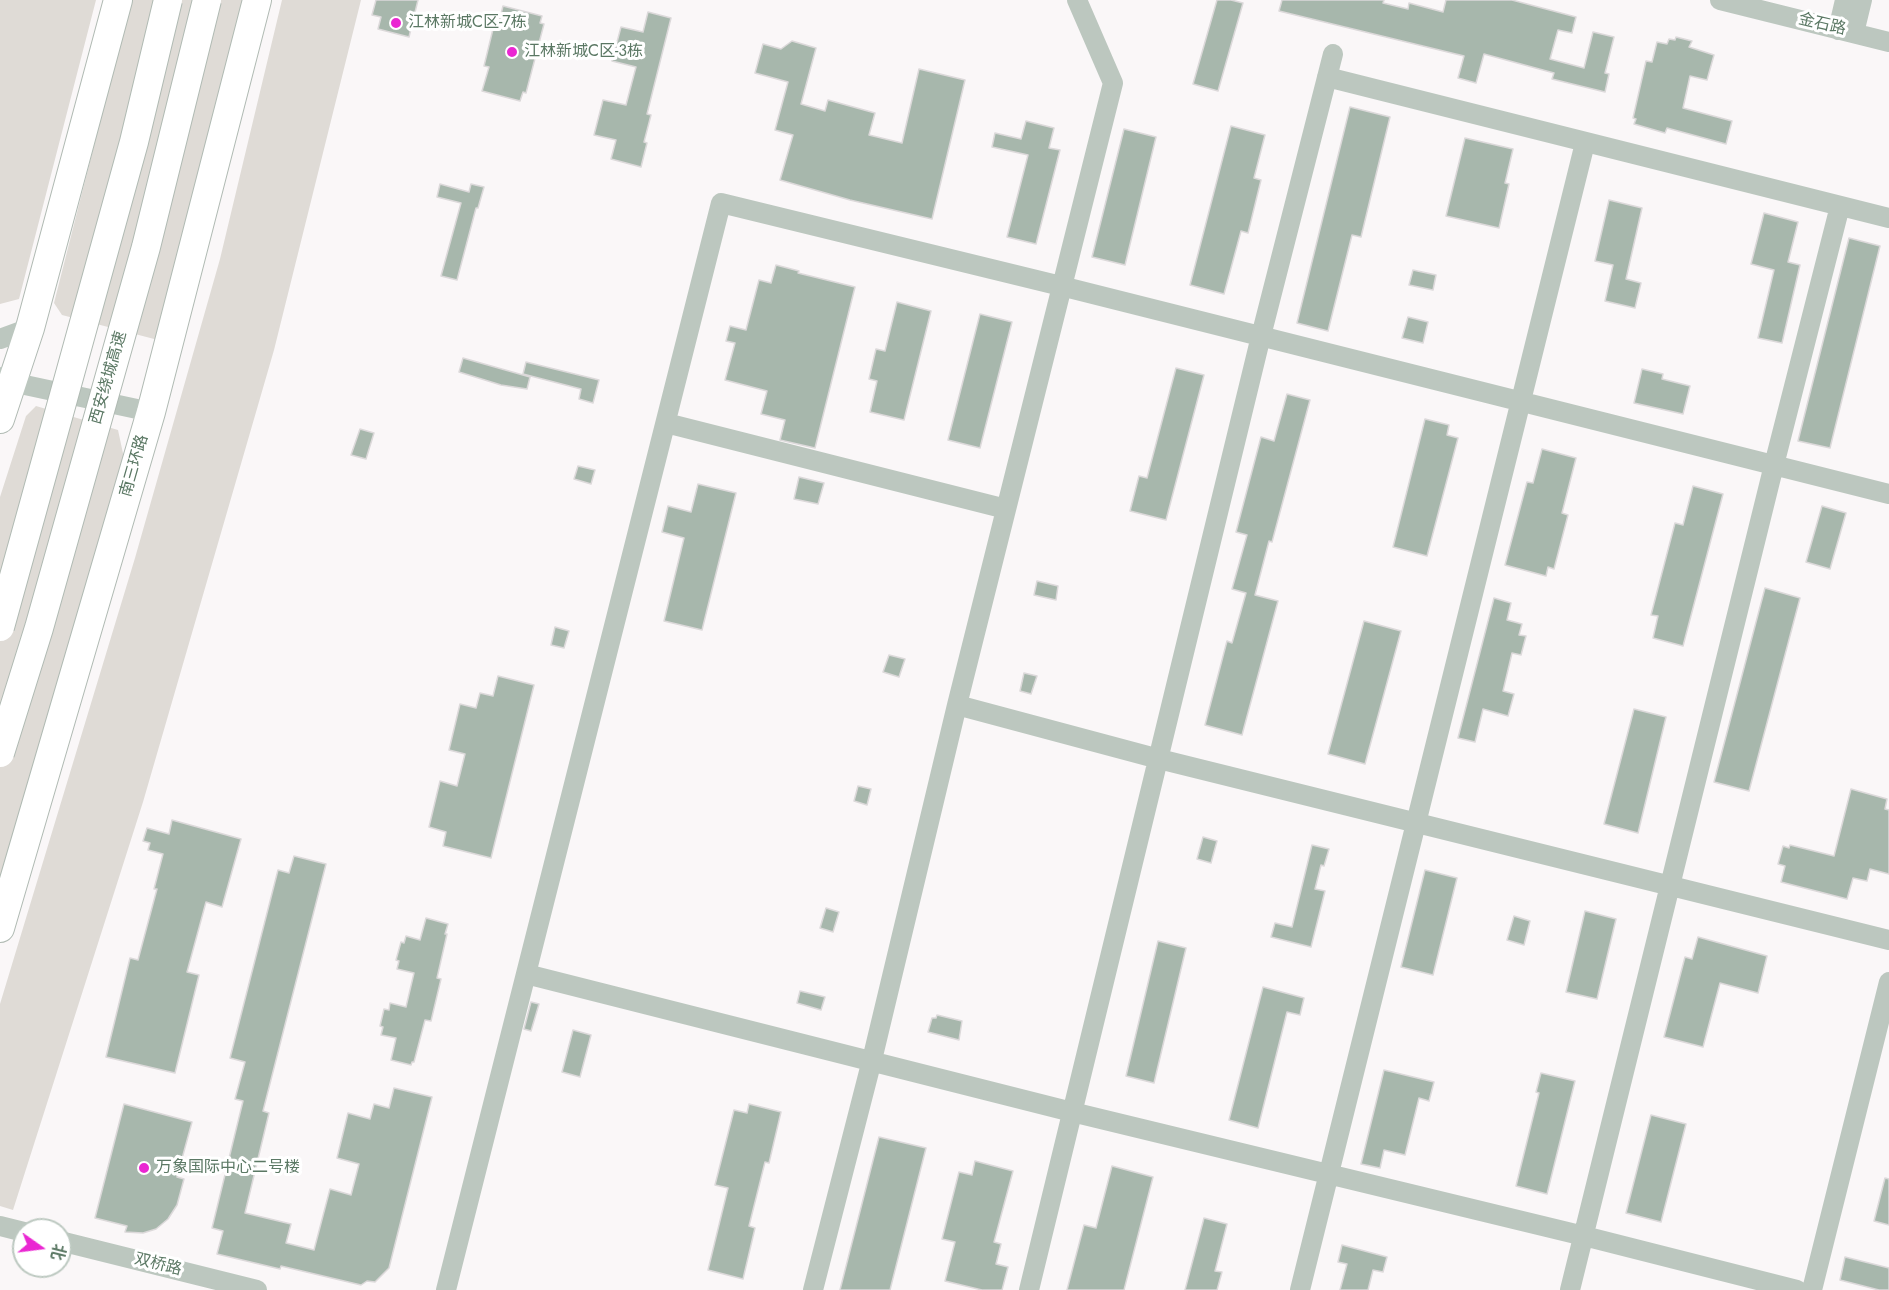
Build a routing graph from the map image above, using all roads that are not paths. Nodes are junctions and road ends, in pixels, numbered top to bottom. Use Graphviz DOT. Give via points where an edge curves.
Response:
graph roads {
  1 [pos="118,0"];
  2 [pos="168,0"];
  3 [pos="207,0"];
  4 [pos="256,0"];
  5 [pos="1077,0"];
  6 [pos="1720,0"];
  7 [pos="1845,0"];
  8 [pos="1862,0"];
  9 [pos="1846,31"];
  10 [pos="1889,42"];
  11 [pos="1333,54"];
  12 [pos="1327,77"];
  13 [pos="1585,143"];
  14 [pos="1840,206"];
  15 [pos="1889,218"];
  16 [pos="1061,286"];
  17 [pos="30,328"];
  18 [pos="1261,336"];
  19 [pos="0,339"];
  20 [pos="5,379"];
  21 [pos="1520,401"];
  22 [pos="151,412"];
  23 [pos="0,419"];
  24 [pos="666,423"];
  25 [pos="1774,465"];
  26 [pos="1889,494"];
  27 [pos="1006,509"];
  28 [pos="0,627"];
  29 [pos="957,705"];
  30 [pos="0,753"];
  31 [pos="1158,759"];
  32 [pos="1416,822"];
  33 [pos="1671,886"];
  34 [pos="0,928"];
  35 [pos="1889,940"];
  36 [pos="526,974"];
  37 [pos="1889,982"];
  38 [pos="872,1060"];
  39 [pos="1072,1112"];
  40 [pos="1329,1175"];
  41 [pos="1584,1236"];
  42 [pos="72,1244"];
  43 [pos="257,1290"];
  44 [pos="447,1290"];
  45 [pos="813,1290"];
  46 [pos="1029,1290"];
  47 [pos="1300,1290"];
  48 [pos="1570,1290"];
  49 [pos="1797,1290"];
  50 [pos="1812,1290"];
  1 -- 17 [label="highway"];
  2 -- 28 [label="highway, bridge" via="134,142"];
  3 -- 30 [label="highway, 西安绕城高速, bridge" via="143,259"];
  4 -- 22 [label="highway, 南三环路"];
  5 -- 16 [label="street" via="1113,83"];
  6 -- 9 [label="street, 金石路"];
  7 -- 9 [label="street"];
  8 -- 9 [label="street"];
  9 -- 10 [label="street, 金石路"];
  11 -- 12 [label="street"];
  12 -- 13 [label="street"];
  12 -- 18 [label="street"];
  13 -- 14 [label="street"];
  13 -- 21 [label="street"];
  14 -- 15 [label="street"];
  14 -- 25 [label="street"];
  16 -- 18 [label="street"];
  16 -- 24 [label="street" via="721,203"];
  16 -- 27 [label="street"];
  17 -- 19 [label="street"];
  17 -- 20 [label="highway"];
  18 -- 21 [label="street"];
  18 -- 31 [label="street"];
  20 -- 22 [label="street"];
  20 -- 23 [label="highway"];
  21 -- 25 [label="street"];
  21 -- 32 [label="street"];
  22 -- 34 [label="highway, 南三环路"];
  24 -- 27 [label="street"];
  24 -- 36 [label="street"];
  25 -- 26 [label="street"];
  25 -- 33 [label="street"];
  27 -- 29 [label="street"];
  29 -- 31 [label="street"];
  29 -- 38 [label="street"];
  31 -- 32 [label="street"];
  31 -- 39 [label="street"];
  32 -- 33 [label="street"];
  32 -- 40 [label="street"];
  33 -- 35 [label="street"];
  33 -- 41 [label="street"];
  36 -- 38 [label="street"];
  36 -- 44 [label="street"];
  37 -- 50 [label="street"];
  38 -- 39 [label="street"];
  38 -- 45 [label="street"];
  39 -- 40 [label="street"];
  39 -- 46 [label="street"];
  40 -- 41 [label="street"];
  40 -- 47 [label="street"];
  41 -- 48 [label="street"];
  41 -- 49 [label="street"];
  42 -- 43 [label="street, 双桥路"];
}
